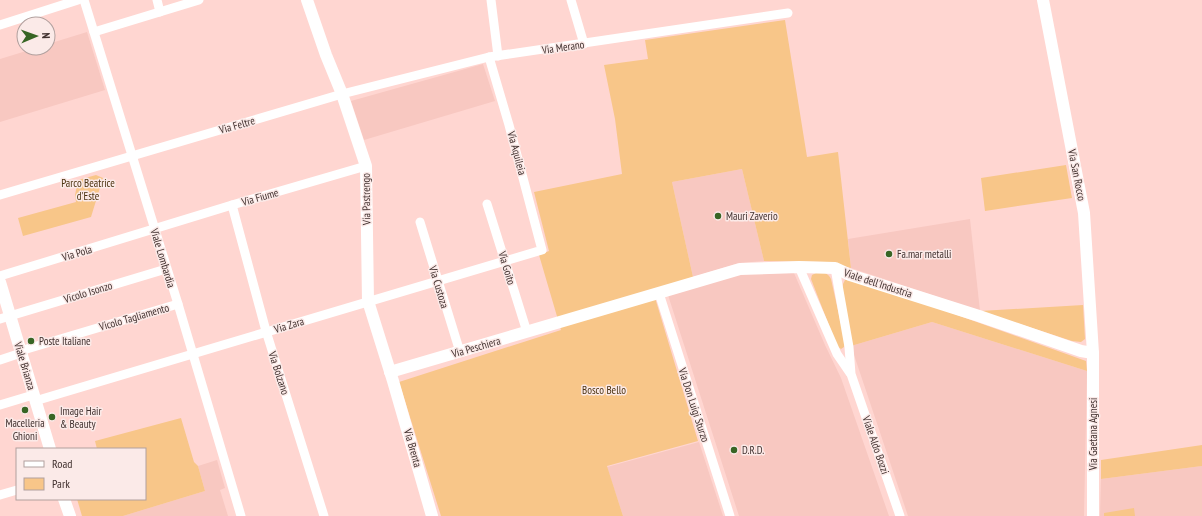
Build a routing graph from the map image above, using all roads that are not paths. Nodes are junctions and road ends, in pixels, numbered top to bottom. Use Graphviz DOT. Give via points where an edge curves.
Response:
graph roads {
  1 [pos="78,0"];
  2 [pos="84,0"];
  3 [pos="157,0"];
  4 [pos="199,0"];
  5 [pos="307,0"];
  6 [pos="491,0"];
  7 [pos="571,0"];
  8 [pos="1043,0"];
  9 [pos="160,12"];
  10 [pos="788,14"];
  11 [pos="0,25"];
  12 [pos="94,32"];
  13 [pos="584,44"];
  14 [pos="493,56"];
  15 [pos="342,94"];
  16 [pos="132,155"];
  17 [pos="366,166"];
  18 [pos="0,195"];
  19 [pos="487,204"];
  20 [pos="232,205"];
  21 [pos="420,222"];
  22 [pos="154,229"];
  23 [pos="542,250"];
  24 [pos="504,260"];
  25 [pos="799,267"];
  26 [pos="835,268"];
  27 [pos="166,269"];
  28 [pos="0,276"];
  29 [pos="437,280"];
  30 [pos="0,282"];
  31 [pos="659,293"];
  32 [pos="368,301"];
  33 [pos="178,304"];
  34 [pos="5,318"];
  35 [pos="562,322"];
  36 [pos="266,331"];
  37 [pos="527,332"];
  38 [pos="21,352"];
  39 [pos="460,352"];
  40 [pos="193,353"];
  41 [pos="1093,353"];
  42 [pos="0,360"];
  43 [pos="851,374"];
  44 [pos="392,376"];
  45 [pos="34,398"];
  46 [pos="0,405"];
  47 [pos="50,448"];
  48 [pos="16,490"];
  49 [pos="0,495"];
  50 [pos="64,500"];
  51 [pos="70,516"];
  52 [pos="241,516"];
  53 [pos="324,516"];
  54 [pos="432,516"];
  55 [pos="730,516"];
  56 [pos="900,516"];
  57 [pos="1093,516"];
  1 -- 11 [label="street"];
  2 -- 12 [label="street, Viale Lombardia"];
  3 -- 9 [label="street"];
  4 -- 9 [label="street"];
  5 -- 15 [label="street, Via Pastrengo"];
  6 -- 14 [label="street, Via Aquileia"];
  7 -- 13 [label="street"];
  8 -- 41 [label="street, Via San Rocco" via="1084,213"];
  9 -- 12 [label="street"];
  10 -- 13 [label="street, Via Merano"];
  12 -- 16 [label="street, Viale Lombardia"];
  13 -- 14 [label="street, Via Merano"];
  14 -- 15 [label="street, Via Merano"];
  14 -- 23 [label="street, Via Aquileia"];
  15 -- 16 [label="street, Via Feltre"];
  15 -- 17 [label="street, Via Pastrengo"];
  16 -- 18 [label="street, Via Feltre"];
  16 -- 22 [label="street, Viale Lombardia"];
  17 -- 20 [label="street, Via Fiume"];
  17 -- 32 [label="street, Via Pastrengo"];
  19 -- 24 [label="street, Via Goito"];
  20 -- 22 [label="street, Via Fiume"];
  20 -- 36 [label="street, Via Bolzano"];
  21 -- 29 [label="street, Via Custoza"];
  22 -- 27 [label="street, Viale Lombardia"];
  22 -- 28 [label="street, Via Pola"];
  23 -- 24 [label="street, Via Zara"];
  24 -- 29 [label="street, Via Zara"];
  24 -- 37 [label="street, Via Goito"];
  25 -- 26 [label="street, Viale dell'Industria"];
  25 -- 31 [label="street, Viale dell'Industria" via="740,269"];
  25 -- 43 [label="street, Viale Aldo Bozzi" via="837,354"];
  26 -- 41 [label="street, Viale dell'Industria"];
  26 -- 43 [label="street, Viale Aldo Bozzi" via="849,347"];
  27 -- 33 [label="street, Viale Lombardia"];
  27 -- 34 [label="street, Vicolo Isonzo"];
  29 -- 32 [label="street, Via Zara"];
  29 -- 39 [label="street, Via Custoza"];
  30 -- 34 [label="street, Viale Brianza"];
  31 -- 35 [label="street, Viale dell'Industria"];
  31 -- 55 [label="street, Via Don Luigi Sturzo"];
  32 -- 36 [label="street, Via Zara"];
  32 -- 44 [label="street, Via Pastrengo"];
  33 -- 38 [label="street, Vicolo Tagliamento"];
  33 -- 40 [label="street, Viale Lombardia"];
  34 -- 38 [label="street, Viale Brianza"];
  35 -- 37 [label="street, Via Peschiera"];
  36 -- 40 [label="street, Via Zara"];
  36 -- 53 [label="street, Via Bolzano"];
  37 -- 39 [label="street, Via Peschiera"];
  38 -- 42 [label="street, Vicolo Tagliamento"];
  38 -- 45 [label="street, Viale Brianza"];
  39 -- 44 [label="street, Via Peschiera"];
  40 -- 45 [label="street, Via Zara"];
  40 -- 52 [label="street, Viale Lombardia"];
  41 -- 57 [label="street, Via Gaetana Agnesi"];
  43 -- 56 [label="street, Viale Aldo Bozzi"];
  44 -- 54 [label="street, Via Brenta"];
  45 -- 46 [label="street, Via Zara"];
  45 -- 47 [label="street, Viale Brianza"];
  48 -- 49 [label="street"];
  50 -- 51 [label="street"];
}
